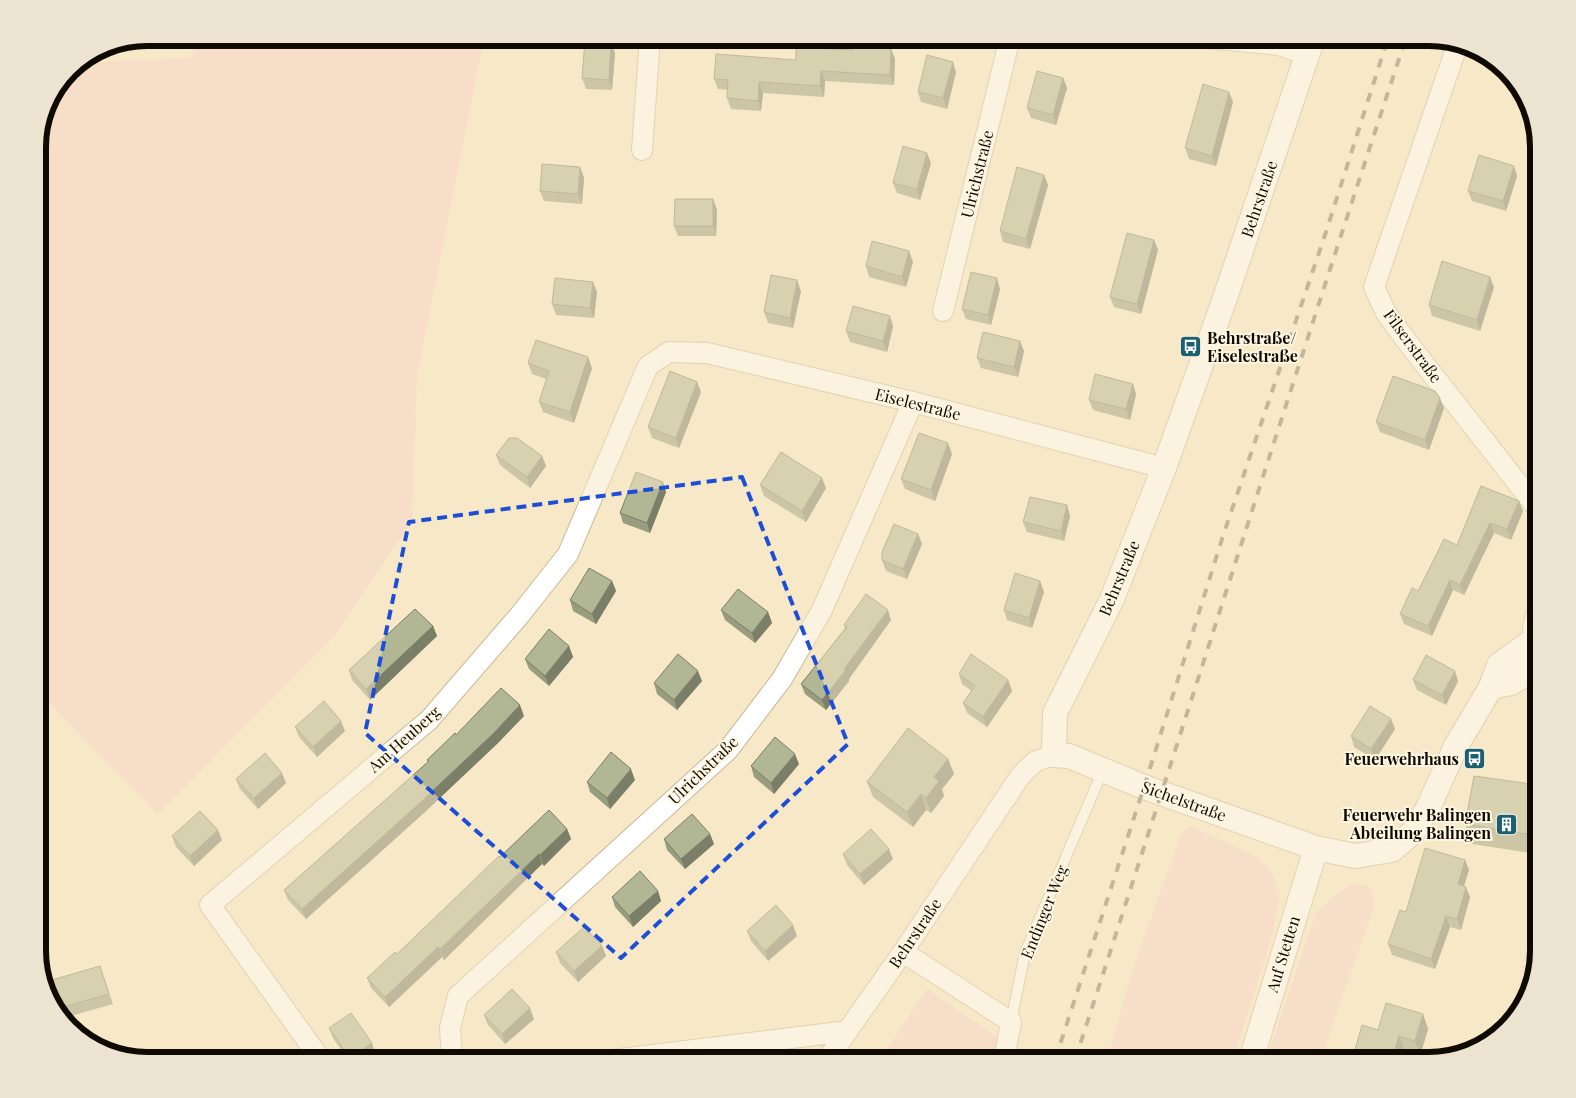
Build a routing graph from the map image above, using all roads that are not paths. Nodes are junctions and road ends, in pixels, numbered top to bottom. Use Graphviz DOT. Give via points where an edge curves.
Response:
graph roads {
  1 [pos="649,46"];
  2 [pos="1008,46"];
  3 [pos="1310,46"];
  4 [pos="1456,50"];
  5 [pos="642,150"];
  6 [pos="943,311"];
  7 [pos="669,352"];
  8 [pos="913,402"];
  9 [pos="1164,468"];
  10 [pos="1530,499"];
  11 [pos="1530,639"];
  12 [pos="1530,672"];
  13 [pos="1491,687"];
  14 [pos="1054,755"];
  15 [pos="1103,770"];
  16 [pos="1316,848"];
  17 [pos="903,952"];
  18 [pos="1010,1022"];
  19 [pos="848,1031"];
  20 [pos="315,1052"];
  21 [pos="452,1052"];
  22 [pos="677,1052"];
  23 [pos="833,1052"];
  24 [pos="1005,1052"];
  25 [pos="1253,1052"];
  1 -- 5 [label="street"];
  2 -- 6 [label="street, Ulrichstraße"];
  3 -- 9 [label="street, Behrstraße"];
  4 -- 10 [label="street, Filserstraße" via="1374,287 1386,313 1408,343"];
  7 -- 8 [label="street, Eiselestraße" via="707,353"];
  7 -- 20 [label="street, Am Heuberg" via="648,366 568,554 519,616 429,720 210,905"];
  8 -- 9 [label="street, Eiselestraße"];
  8 -- 21 [label="street, Ulrichstraße" via="822,610 782,679 728,750 458,996 450,1028"];
  9 -- 14 [label="street, Behrstraße" via="1112,599 1055,713"];
  11 -- 13 [label="street, Sichelstraße" via="1499,664"];
  12 -- 13 [label="street" via="1511,683"];
  13 -- 16 [label="street, Sichelstraße" via="1456,746 1414,832 1392,850 1355,856"];
  14 -- 15 [label="street, Sichelstraße" via="1069,756"];
  14 -- 17 [label="street, Behrstraße" via="1036,761 1021,775"];
  15 -- 16 [label="street, Sichelstraße"];
  15 -- 18 [label="lane, Endinger Weg" via="1025,953"];
  16 -- 25 [label="street, Auf Stetten"];
  17 -- 18 [label="street"];
  17 -- 19 [label="street, Behrstraße"];
  18 -- 24 [label="street, Endinger Weg"];
  19 -- 22 [label="street"];
  19 -- 23 [label="street, Behrstraße"];
}
